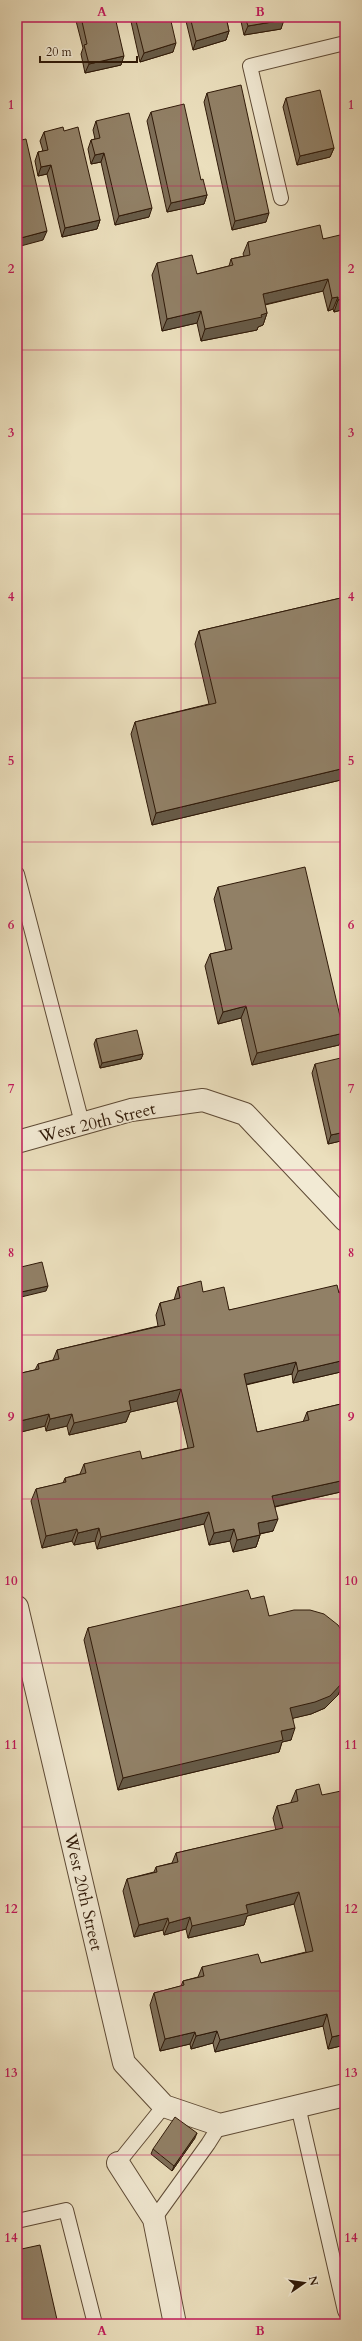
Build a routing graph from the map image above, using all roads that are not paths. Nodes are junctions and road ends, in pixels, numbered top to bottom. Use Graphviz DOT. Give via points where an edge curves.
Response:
graph roads {
  1 [pos="345,43"];
  2 [pos="281,198"];
  3 [pos="17,874"];
  4 [pos="82,1123"];
  5 [pos="17,1142"];
  6 [pos="345,1220"];
  7 [pos="17,1606"];
  8 [pos="345,2094"];
  9 [pos="164,2106"];
  10 [pos="298,2106"];
  11 [pos="220,2125"];
  12 [pos="118,2163"];
  13 [pos="154,2219"];
  14 [pos="17,2221"];
  15 [pos="345,2311"];
  16 [pos="94,2324"];
  17 [pos="175,2324"];
  1 -- 2 [label="lane" via="250,66"];
  3 -- 4 [label="lane"];
  4 -- 5 [label="street, West 20th Street"];
  4 -- 6 [label="street, West 20th Street" via="131,1110 203,1100 245,1114"];
  7 -- 9 [label="street, West 20th Street" via="124,2063"];
  8 -- 10 [label="street"];
  9 -- 11 [label="street, West 20th Street"];
  9 -- 12 [label="lane"];
  10 -- 11 [label="street"];
  10 -- 15 [label="lane"];
  11 -- 13 [label="lane"];
  12 -- 13 [label="street"];
  13 -- 17 [label="street"];
  14 -- 16 [label="lane" via="66,2210"];
}
